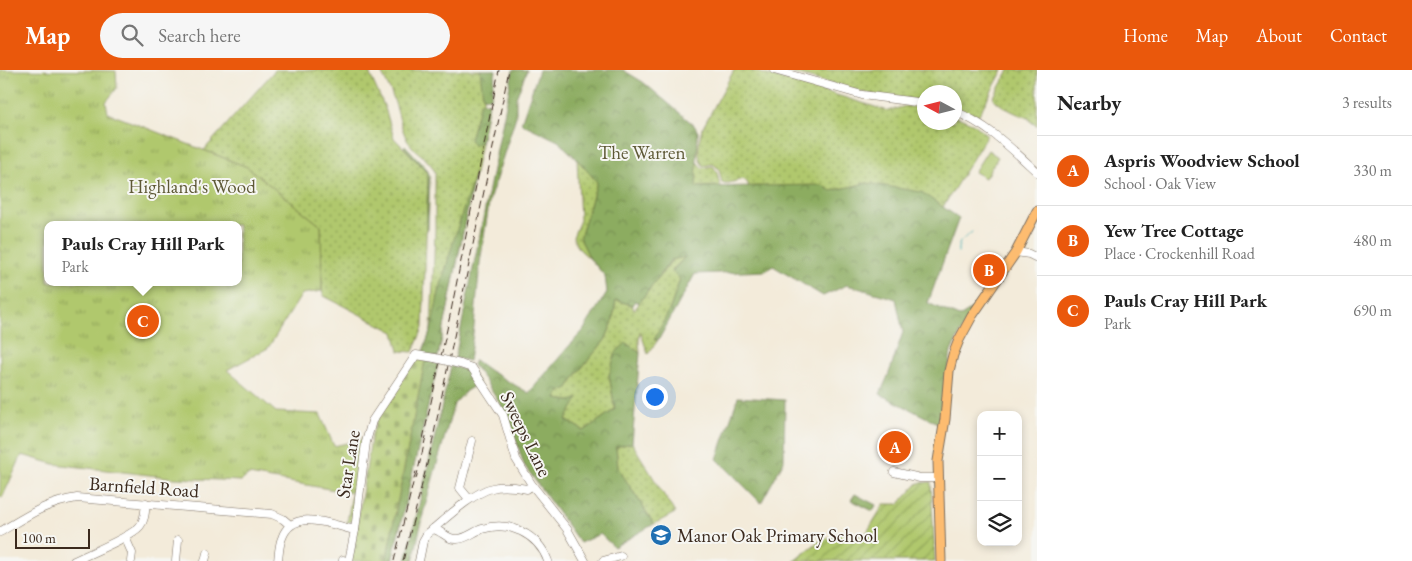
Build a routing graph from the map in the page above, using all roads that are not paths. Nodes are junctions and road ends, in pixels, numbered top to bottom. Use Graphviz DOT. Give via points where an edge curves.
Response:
graph roads {
  1 [pos="774,70"];
  2 [pos="917,102"];
  3 [pos="962,114"];
  4 [pos="1037,172"];
  5 [pos="1037,211"];
  6 [pos="1021,243"];
  7 [pos="1016,252"];
  8 [pos="1033,256"];
  9 [pos="416,355"];
  10 [pos="472,440"];
  11 [pos="894,472"];
  12 [pos="938,478"];
  13 [pos="532,485"];
  14 [pos="469,499"];
  15 [pos="146,503"];
  16 [pos="290,525"];
  17 [pos="433,529"];
  18 [pos="355,530"];
  19 [pos="0,532"];
  20 [pos="125,537"];
  21 [pos="176,543"];
  22 [pos="620,556"];
  23 [pos="74,561"];
  24 [pos="131,561"];
  25 [pos="176,561"];
  26 [pos="278,561"];
  27 [pos="345,561"];
  28 [pos="419,561"];
  29 [pos="548,561"];
  30 [pos="585,561"];
  31 [pos="603,561"];
  32 [pos="941,561"];
  1 -- 2 [label="street" via="862,95"];
  3 -- 4 [label="street" via="985,126"];
  5 -- 6 [label="main road"];
  6 -- 7 [label="main road"];
  6 -- 8 [label="street"];
  7 -- 8 [label="street"];
  7 -- 12 [label="main road" via="972,316 952,355"];
  9 -- 13 [label="street, Sweeps Lane, bridge" via="472,368 503,415 516,459"];
  9 -- 18 [label="street, Star Lane" via="372,421 366,442"];
  10 -- 14 [label="street" via="460,488"];
  11 -- 12 [label="street"];
  12 -- 32 [label="main road"];
  13 -- 14 [label="street" via="527,489 511,486 491,488"];
  13 -- 30 [label="street, Sweeps Lane" via="567,529"];
  14 -- 17 [label="street"];
  15 -- 16 [label="street, Barnfield Road" via="272,514"];
  15 -- 19 [label="street, Barnfield Road" via="76,498 60,501"];
  15 -- 20 [label="street" via="140,526"];
  16 -- 18 [label="street" via="308,520"];
  16 -- 26 [label="street" via="281,541"];
  17 -- 28 [label="street" via="423,540"];
  17 -- 29 [label="street" via="451,539 500,526 520,530 537,543"];
  18 -- 27 [label="street, Star Lane"];
  20 -- 23 [label="street"];
  20 -- 24 [label="street" via="132,553"];
  21 -- 25 [label="street"];
  22 -- 31 [label="street"];
}
